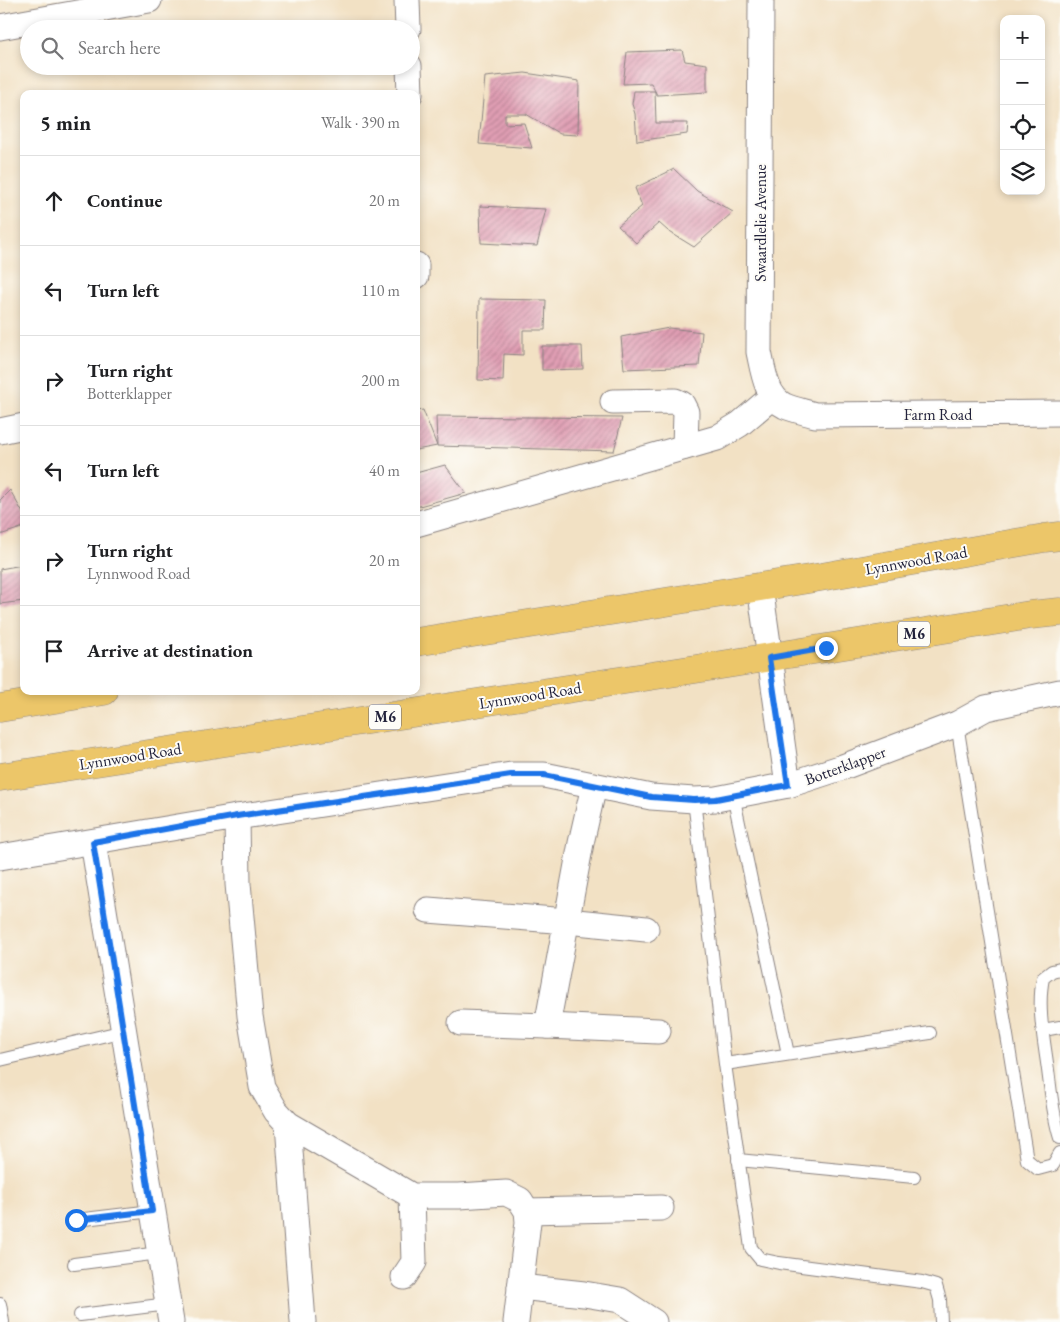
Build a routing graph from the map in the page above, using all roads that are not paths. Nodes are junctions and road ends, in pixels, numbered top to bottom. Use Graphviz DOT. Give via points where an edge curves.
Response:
graph roads {
  1 [pos="149,0"];
  2 [pos="407,0"];
  3 [pos="761,0"];
  4 [pos="39,20"];
  5 [pos="408,20"];
  6 [pos="20,23"];
  7 [pos="0,27"];
  8 [pos="409,75"];
  9 [pos="410,90"];
  10 [pos="774,396"];
  11 [pos="613,402"];
  12 [pos="1060,413"];
  13 [pos="20,427"];
  14 [pos="0,431"];
  15 [pos="684,447"];
  16 [pos="420,523"];
  17 [pos="1060,536"];
  18 [pos="760,587"];
  19 [pos="1060,612"];
  20 [pos="420,641"];
  21 [pos="769,658"];
  22 [pos="1060,692"];
  23 [pos="79,695"];
  24 [pos="0,707"];
  25 [pos="957,724"];
  26 [pos="0,777"];
  27 [pos="788,785"];
  28 [pos="594,786"];
  29 [pos="733,796"];
  30 [pos="694,800"];
  31 [pos="237,816"];
  32 [pos="93,842"];
  33 [pos="0,858"];
  34 [pos="428,910"];
  35 [pos="567,921"];
  36 [pos="646,929"];
  37 [pos="1060,969"];
  38 [pos="461,1023"];
  39 [pos="547,1026"];
  40 [pos="1060,1027"];
  41 [pos="658,1030"];
  42 [pos="1043,1030"];
  43 [pos="124,1031"];
  44 [pos="930,1033"];
  45 [pos="788,1054"];
  46 [pos="0,1060"];
  47 [pos="725,1064"];
  48 [pos="288,1124"];
  49 [pos="1060,1138"];
  50 [pos="1060,1153"];
  51 [pos="738,1160"];
  52 [pos="914,1177"];
  53 [pos="412,1196"];
  54 [pos="660,1208"];
  55 [pos="152,1211"];
  56 [pos="527,1211"];
  57 [pos="76,1220"];
  58 [pos="159,1253"];
  59 [pos="74,1264"];
  60 [pos="404,1276"];
  61 [pos="520,1287"];
  62 [pos="0,1304"];
  63 [pos="169,1313"];
  64 [pos="80,1315"];
  65 [pos="3,1322"];
  66 [pos="303,1322"];
  67 [pos="516,1322"];
  68 [pos="654,1322"];
  69 [pos="941,1322"];
  1 -- 4 [label="street"];
  2 -- 5 [label="street"];
  3 -- 10 [label="street, Swaardlelie Avenue" via="759,352"];
  6 -- 7 [label="street"];
  8 -- 9 [label="street"];
  10 -- 12 [label="street, Farm Road" via="784,406 815,415"];
  10 -- 15 [label="street" via="717,438"];
  11 -- 15 [label="street" via="675,401 682,404 686,412"];
  13 -- 14 [label="street"];
  15 -- 16 [label="street"];
  17 -- 18 [label="main road, Lynnwood Road"];
  18 -- 20 [label="main road, Lynnwood Road"];
  18 -- 21 [label="street"];
  19 -- 21 [label="main road, Lynnwood Road / M6"];
  21 -- 26 [label="main road, Lynnwood Road / M6"];
  21 -- 27 [label="street"];
  22 -- 25 [label="street, Botterklapper" via="986,708"];
  23 -- 24 [label="main road"];
  25 -- 27 [label="street, Botterklapper"];
  25 -- 50 [label="lane" via="1027,1160 1038,1168 1053,1165"];
  27 -- 29 [label="street, Botterklapper"];
  28 -- 30 [label="street, Botterklapper" via="651,797"];
  28 -- 31 [label="street, Botterklapper" via="544,775 511,775"];
  28 -- 35 [label="street"];
  29 -- 30 [label="street, Botterklapper"];
  29 -- 45 [label="lane"];
  30 -- 47 [label="lane"];
  31 -- 32 [label="street, Botterklapper"];
  31 -- 48 [label="street" via="238,884 250,1016 262,1087"];
  32 -- 33 [label="street, Botterklapper"];
  32 -- 43 [label="street"];
  34 -- 35 [label="street"];
  35 -- 36 [label="street"];
  35 -- 39 [label="street"];
  37 -- 42 [label="lane" via="1043,978 1040,992"];
  38 -- 39 [label="street"];
  39 -- 41 [label="street"];
  40 -- 42 [label="lane"];
  42 -- 49 [label="lane" via="1054,1121"];
  43 -- 46 [label="lane"];
  43 -- 55 [label="street"];
  44 -- 45 [label="lane"];
  45 -- 47 [label="lane"];
  47 -- 51 [label="lane"];
  48 -- 53 [label="street"];
  48 -- 66 [label="street"];
  51 -- 52 [label="lane"];
  51 -- 69 [label="lane" via="750,1248 760,1259 936,1286"];
  53 -- 56 [label="street" via="506,1194 520,1200"];
  53 -- 60 [label="street" via="414,1262"];
  54 -- 56 [label="street"];
  55 -- 57 [label="lane"];
  55 -- 58 [label="street"];
  56 -- 61 [label="street"];
  58 -- 59 [label="lane"];
  58 -- 63 [label="street"];
  61 -- 67 [label="street"];
  61 -- 68 [label="street" via="620,1300"];
  62 -- 65 [label="lane"];
  63 -- 64 [label="lane"];
}
